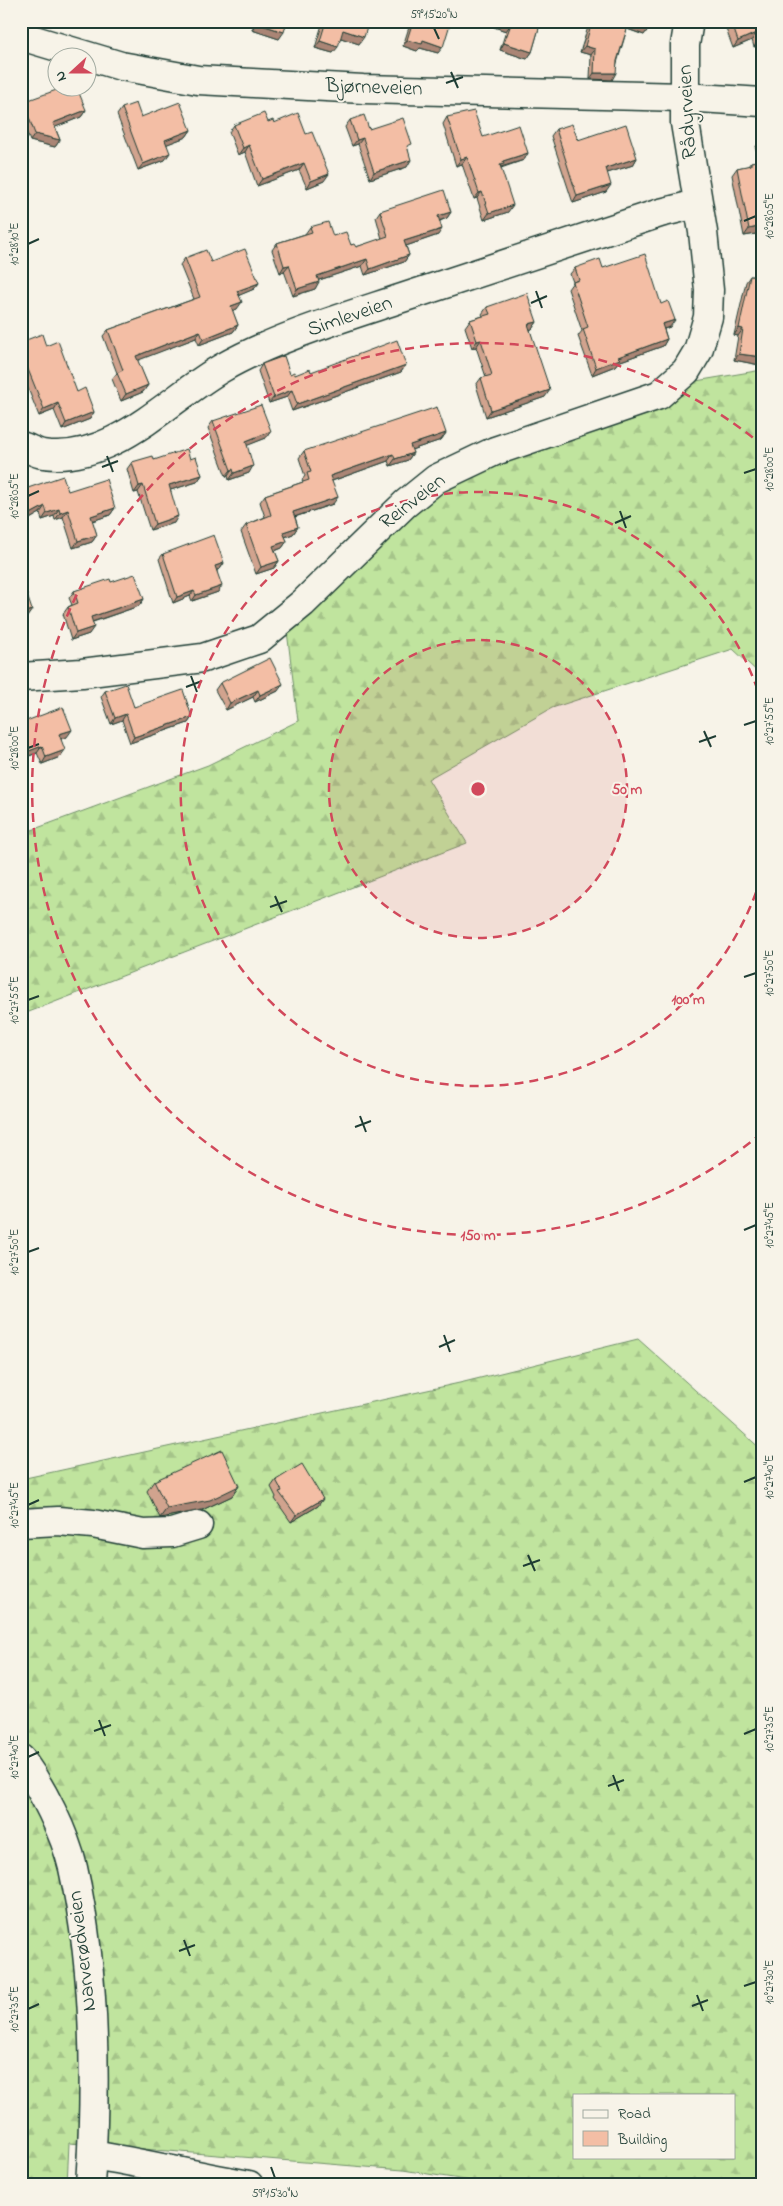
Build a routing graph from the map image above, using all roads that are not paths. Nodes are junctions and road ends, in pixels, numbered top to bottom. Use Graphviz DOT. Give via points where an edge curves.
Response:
graph roads {
  1 [pos="689,21"];
  2 [pos="21,36"];
  3 [pos="684,97"];
  4 [pos="762,102"];
  5 [pos="696,204"];
  6 [pos="21,446"];
  7 [pos="21,677"];
  8 [pos="21,1523"];
  9 [pos="198,1525"];
  10 [pos="21,1759"];
  11 [pos="92,2155"];
  12 [pos="90,2185"];
  13 [pos="249,2185"];
  1 -- 3 [label="street, Rådyrveien"];
  2 -- 3 [label="street, Bjørneveien" via="121,66 198,80 363,89"];
  3 -- 4 [label="street, Bjørneveien"];
  3 -- 5 [label="street, Rådyrveien"];
  5 -- 6 [label="street, Simleveien" via="330,322 253,353 202,380 120,438 94,448 68,454 42,454"];
  5 -- 7 [label="street, Reinveien" via="703,232 709,290 708,317 698,351 686,371 659,395 495,451 436,479 259,639 203,658 82,674"];
  8 -- 9 [label="street" via="58,1521 93,1524 143,1534 172,1533"];
  10 -- 11 [label="street, Narverødveien" via="60,1828 73,1867 91,1999 94,2068"];
  11 -- 12 [label="street, Narverødveien"];
  11 -- 13 [label="street" via="137,2161"];
}
